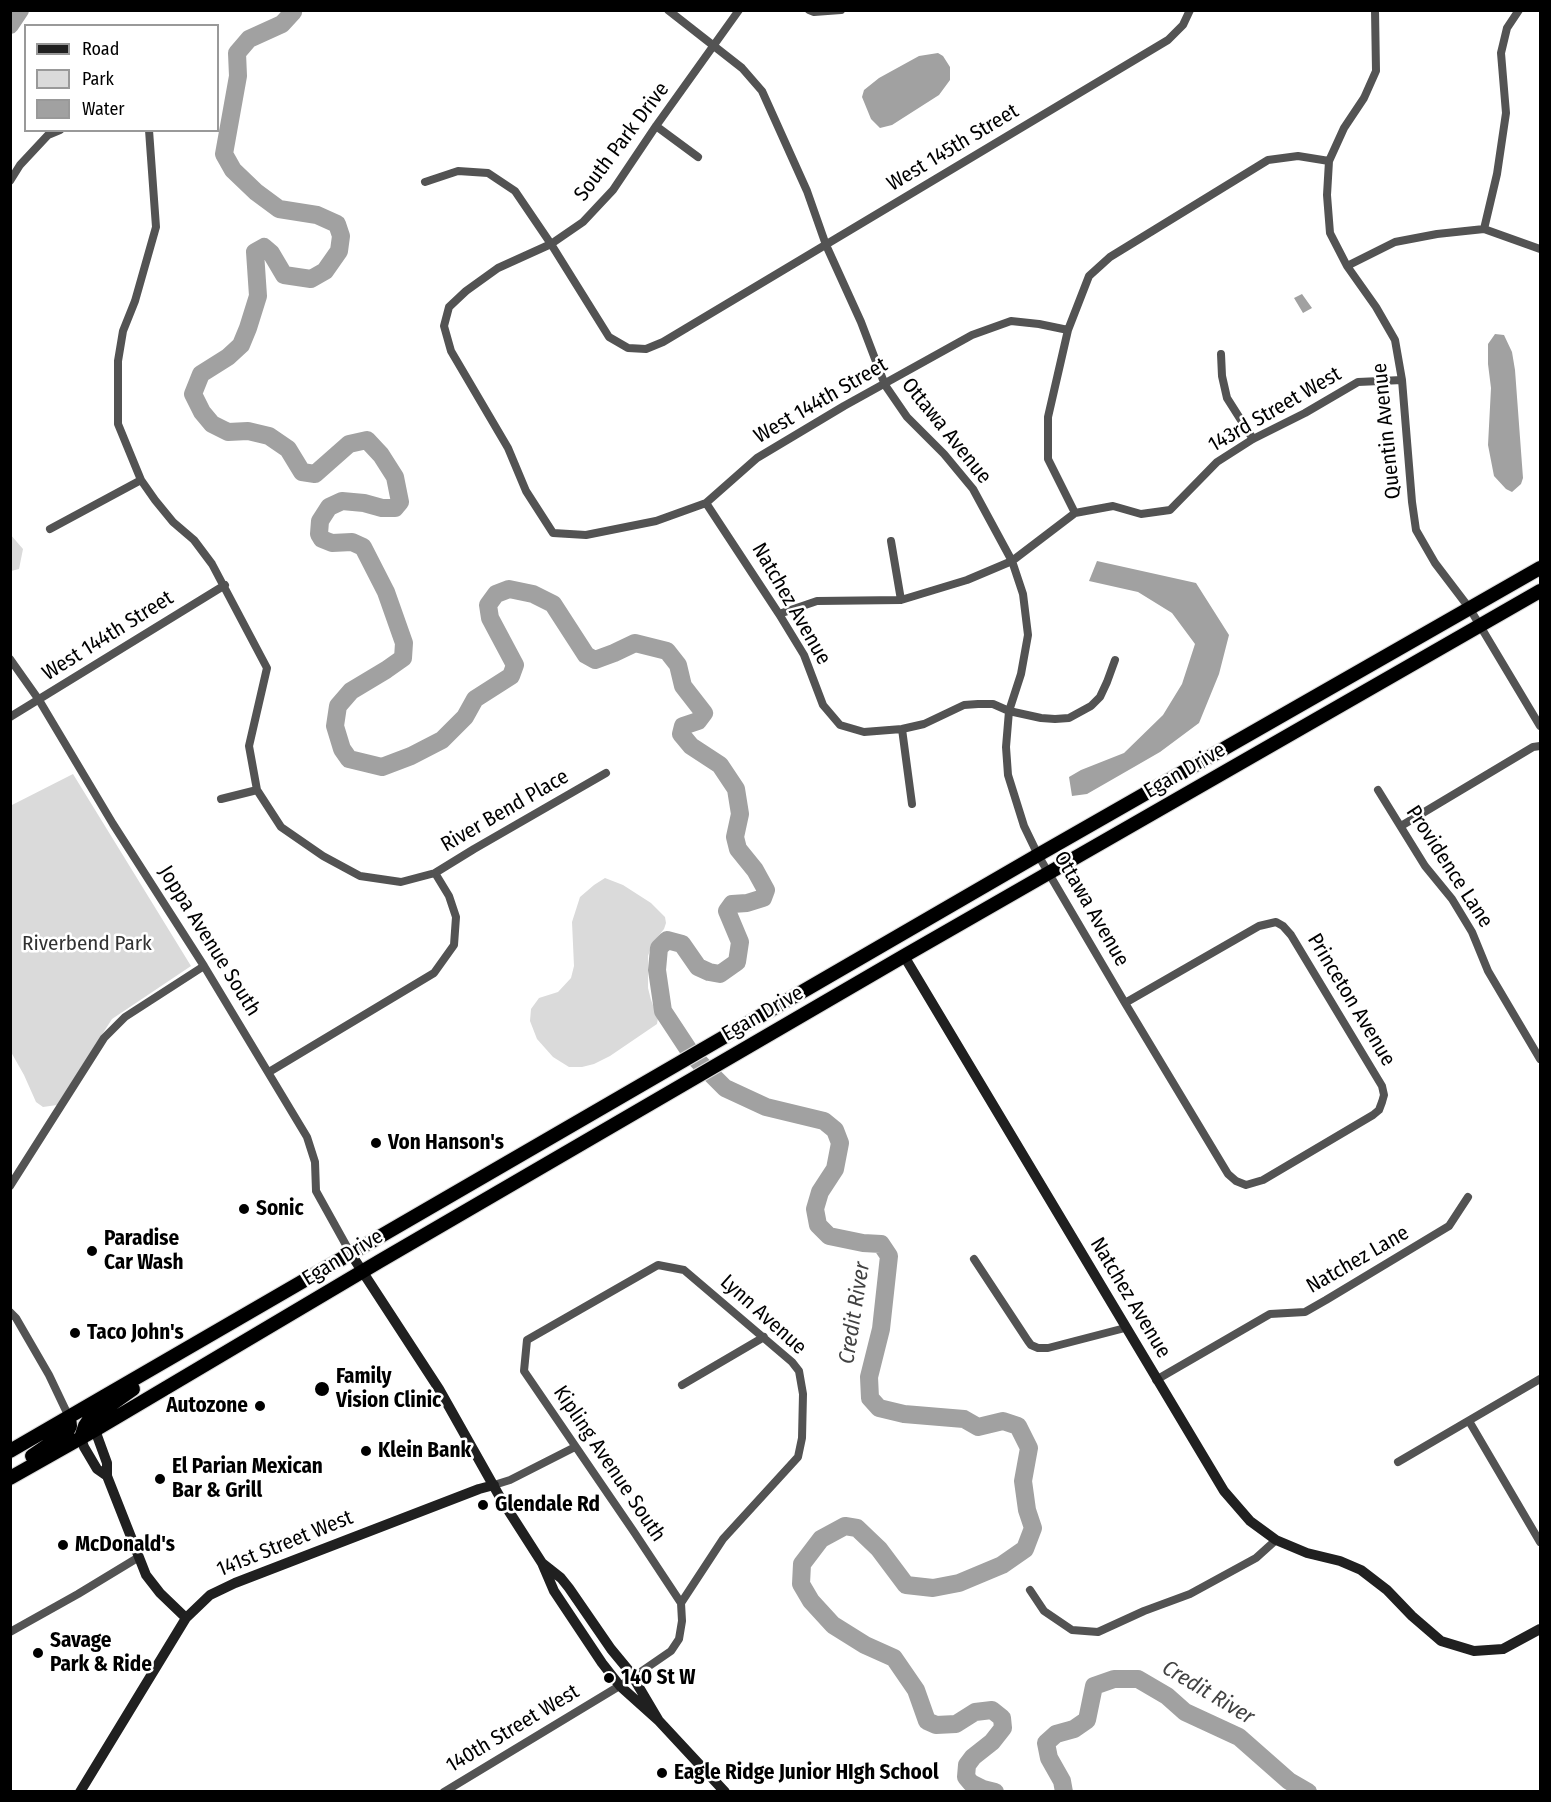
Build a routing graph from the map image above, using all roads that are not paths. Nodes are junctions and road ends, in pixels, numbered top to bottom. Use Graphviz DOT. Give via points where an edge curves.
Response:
graph roads {
  1 [pos="668,10"];
  2 [pos="739,10"];
  3 [pos="810,10"];
  4 [pos="841,10"];
  5 [pos="1190,10"];
  6 [pos="1375,10"];
  7 [pos="1520,10"];
  8 [pos="714,47"];
  9 [pos="656,126"];
  10 [pos="55,132"];
  11 [pos="149,132"];
  12 [pos="698,157"];
  13 [pos="1329,161"];
  14 [pos="10,181"];
  15 [pos="425,182"];
  16 [pos="1484,229"];
  17 [pos="551,244"];
  18 [pos="826,244"];
  19 [pos="1540,249"];
  20 [pos="1347,266"];
  21 [pos="1068,330"];
  22 [pos="1221,354"];
  23 [pos="1402,380"];
  24 [pos="885,385"];
  25 [pos="1253,440"];
  26 [pos="141,480"];
  27 [pos="706,503"];
  28 [pos="1075,513"];
  29 [pos="50,530"];
  30 [pos="554,533"];
  31 [pos="891,541"];
  32 [pos="1012,561"];
  33 [pos="1540,568"];
  34 [pos="225,585"];
  35 [pos="1540,591"];
  36 [pos="901,600"];
  37 [pos="1470,609"];
  38 [pos="779,614"];
  39 [pos="1479,627"];
  40 [pos="10,658"];
  41 [pos="1115,660"];
  42 [pos="39,700"];
  43 [pos="1009,711"];
  44 [pos="10,717"];
  45 [pos="1540,726"];
  46 [pos="902,729"];
  47 [pos="1540,746"];
  48 [pos="606,773"];
  49 [pos="257,790"];
  50 [pos="1378,790"];
  51 [pos="221,799"];
  52 [pos="912,804"];
  53 [pos="1401,826"];
  54 [pos="1038,855"];
  55 [pos="435,873"];
  56 [pos="1049,873"];
  57 [pos="904,956"];
  58 [pos="204,966"];
  59 [pos="1125,1003"];
  60 [pos="1540,1059"];
  61 [pos="269,1072"];
  62 [pos="1246,1185"];
  63 [pos="10,1186"];
  64 [pos="1468,1197"];
  65 [pos="351,1254"];
  66 [pos="974,1258"];
  67 [pos="361,1271"];
  68 [pos="12,1317"];
  69 [pos="1125,1328"];
  70 [pos="221,1329"];
  71 [pos="764,1337"];
  72 [pos="527,1340"];
  73 [pos="1540,1379"];
  74 [pos="1156,1380"];
  75 [pos="682,1385"];
  76 [pos="69,1417"];
  77 [pos="1469,1421"];
  78 [pos="95,1430"];
  79 [pos="81,1438"];
  80 [pos="575,1447"];
  81 [pos="10,1451"];
  82 [pos="1398,1462"];
  83 [pos="10,1471"];
  84 [pos="107,1476"];
  85 [pos="10,1478"];
  86 [pos="494,1485"];
  87 [pos="1276,1540"];
  88 [pos="1540,1542"];
  89 [pos="139,1557"];
  90 [pos="542,1563"];
  91 [pos="1030,1590"];
  92 [pos="681,1603"];
  93 [pos="186,1618"];
  94 [pos="1540,1629"];
  95 [pos="10,1632"];
  96 [pos="633,1677"];
  97 [pos="620,1686"];
  98 [pos="659,1721"];
  99 [pos="80,1791"];
  100 [pos="444,1791"];
  101 [pos="725,1791"];
  1 -- 8 [label="street, Ottawa Avenue"];
  2 -- 8 [label="street, South Park Drive"];
  3 -- 4 [label="street"];
  5 -- 18 [label="street, West 145th Street" via="1183,25 1168,40"];
  6 -- 13 [label="street, Quentin Avenue" via="1376,70"];
  7 -- 16 [label="street" via="1507,28 1501,53 1506,113"];
  8 -- 9 [label="street, South Park Drive"];
  8 -- 18 [label="street, Ottawa Avenue" via="742,68 762,91"];
  9 -- 12 [label="street"];
  9 -- 17 [label="street, South Park Drive" via="613,190 583,222"];
  10 -- 14 [label="street" via="20,165"];
  11 -- 26 [label="street" via="156,227 123,331 118,361 118,424"];
  13 -- 20 [label="street, Quentin Avenue" via="1330,233"];
  13 -- 21 [label="street" via="1298,156 1268,160 1110,257 1089,276"];
  15 -- 17 [label="street" via="458,171 488,173 515,191"];
  16 -- 19 [label="street"];
  16 -- 20 [label="street" via="1395,242"];
  17 -- 18 [label="street, West 145th Street" via="609,337 628,348 646,349"];
  17 -- 30 [label="street, South Park Drive" via="498,268 466,291 449,307 444,326 451,351 508,448 526,491"];
  18 -- 24 [label="street, Ottawa Avenue"];
  20 -- 23 [label="street, Quentin Avenue" via="1395,340"];
  21 -- 24 [label="street, West 144th Street" via="1011,321 972,335"];
  21 -- 28 [label="street" via="1048,417 1048,459"];
  22 -- 25 [label="street" via="1227,398"];
  23 -- 25 [label="street, 143rd Street West" via="1358,382"];
  23 -- 37 [label="street, Quentin Avenue" via="1416,530"];
  24 -- 27 [label="street, West 144th Street" via="757,459"];
  24 -- 32 [label="street, Ottawa Avenue" via="907,417 973,489"];
  25 -- 28 [label="street, 143rd Street West" via="1217,462 1170,510 1141,514 1113,506"];
  26 -- 29 [label="street"];
  26 -- 34 [label="street" via="173,522 194,540"];
  27 -- 30 [label="street, West 144th Street" via="656,521 586,535"];
  27 -- 38 [label="street, Natchez Avenue"];
  28 -- 32 [label="street, 143rd Street West"];
  31 -- 36 [label="street"];
  32 -- 36 [label="street, 143rd Street West" via="959,583"];
  32 -- 43 [label="street, Ottawa Avenue" via="1023,594 1028,635"];
  33 -- 37 [label="highway, Egan Drive"];
  34 -- 42 [label="street, West 144th Street"];
  34 -- 49 [label="street" via="267,668 249,746"];
  35 -- 39 [label="highway, Egan Drive"];
  36 -- 38 [label="street, 143rd Street West" via="817,601"];
  37 -- 39 [label="street, Quentin Avenue"];
  37 -- 54 [label="highway, Egan Drive"];
  38 -- 46 [label="street, Natchez Avenue" via="804,655 823,705 840,725 864,732"];
  39 -- 45 [label="street, Quentin Avenue"];
  39 -- 56 [label="highway, Egan Drive"];
  40 -- 42 [label="street, Joppa Avenue South"];
  41 -- 43 [label="street" via="1100,697 1080,713 1055,719"];
  42 -- 44 [label="street, West 144th Street"];
  42 -- 58 [label="street, Joppa Avenue South"];
  43 -- 46 [label="street" via="993,705 964,705 924,724"];
  43 -- 54 [label="street, Ottawa Avenue" via="1008,775"];
  46 -- 52 [label="street"];
  47 -- 53 [label="street"];
  48 -- 55 [label="street, River Bend Place"];
  49 -- 51 [label="street"];
  49 -- 55 [label="street" via="281,827 360,876 400,882"];
  50 -- 53 [label="street, Providence Lane"];
  53 -- 60 [label="street, Providence Lane" via="1472,932 1488,971"];
  54 -- 56 [label="street, Ottawa Avenue"];
  54 -- 65 [label="highway, Egan Drive"];
  55 -- 61 [label="street, River Bend Place" via="456,917 454,945 434,973"];
  56 -- 57 [label="highway, Egan Drive"];
  56 -- 59 [label="street, Ottawa Avenue"];
  57 -- 67 [label="highway, Egan Drive"];
  57 -- 69 [label="street, Natchez Avenue"];
  58 -- 61 [label="street, Joppa Avenue South"];
  58 -- 63 [label="street" via="125,1017 104,1038"];
  59 -- 62 [label="street, Ottawa Avenue" via="1228,1174"];
  59 -- 62 [label="street, Princeton Avenue" via="1259,926 1276,922 1291,935 1384,1095 1373,1115 1263,1180"];
  61 -- 65 [label="street, Joppa Avenue South" via="307,1137 315,1162 316,1191"];
  64 -- 74 [label="street, Natchez Lane" via="1449,1227 1305,1312 1269,1314"];
  65 -- 67 [label="street"];
  65 -- 70 [label="highway, Egan Drive"];
  66 -- 69 [label="street" via="1031,1345 1048,1348"];
  67 -- 78 [label="highway, Egan Drive"];
  67 -- 86 [label="street" via="403,1332"];
  68 -- 76 [label="street" via="49,1375"];
  69 -- 74 [label="street, Natchez Avenue"];
  70 -- 76 [label="highway, Egan Drive"];
  70 -- 79 [label="highway" via="97,1414 85,1426"];
  71 -- 72 [label="street, Lynn Avenue" via="684,1270 658,1265"];
  71 -- 75 [label="street"];
  71 -- 92 [label="street, Lynn Avenue" via="799,1371 802,1438 798,1457 723,1539"];
  72 -- 80 [label="street, Kipling Avenue South" via="524,1371"];
  73 -- 77 [label="street"];
  74 -- 87 [label="street, Natchez Avenue" via="1224,1491 1250,1521"];
  76 -- 81 [label="highway, Egan Drive"];
  76 -- 83 [label="highway" via="67,1432"];
  77 -- 82 [label="street"];
  77 -- 88 [label="street"];
  78 -- 79 [label="highway, Egan Drive"];
  78 -- 84 [label="street" via="107,1463"];
  79 -- 84 [label="street" via="97,1469"];
  79 -- 85 [label="highway, Egan Drive"];
  80 -- 86 [label="street"];
  80 -- 92 [label="street, Kipling Avenue South"];
  84 -- 89 [label="street"];
  86 -- 90 [label="street"];
  86 -- 93 [label="street, 141st Street West" via="228,1586"];
  87 -- 91 [label="street" via="1256,1558 1190,1594 1098,1632 1071,1630 1044,1611"];
  87 -- 94 [label="street, Natchez Avenue" via="1360,1570 1441,1641 1474,1651 1503,1649"];
  89 -- 93 [label="street" via="151,1583"];
  89 -- 95 [label="street"];
  90 -- 96 [label="street" via="569,1588"];
  90 -- 97 [label="street" via="554,1591"];
  92 -- 96 [label="street, 140th Street West" via="679,1639 671,1651"];
  93 -- 99 [label="street, 141st Street West"];
  96 -- 97 [label="street, 140th Street West"];
  96 -- 98 [label="street"];
  97 -- 98 [label="street"];
  97 -- 100 [label="street, 140th Street West"];
  98 -- 101 [label="street"];
}
